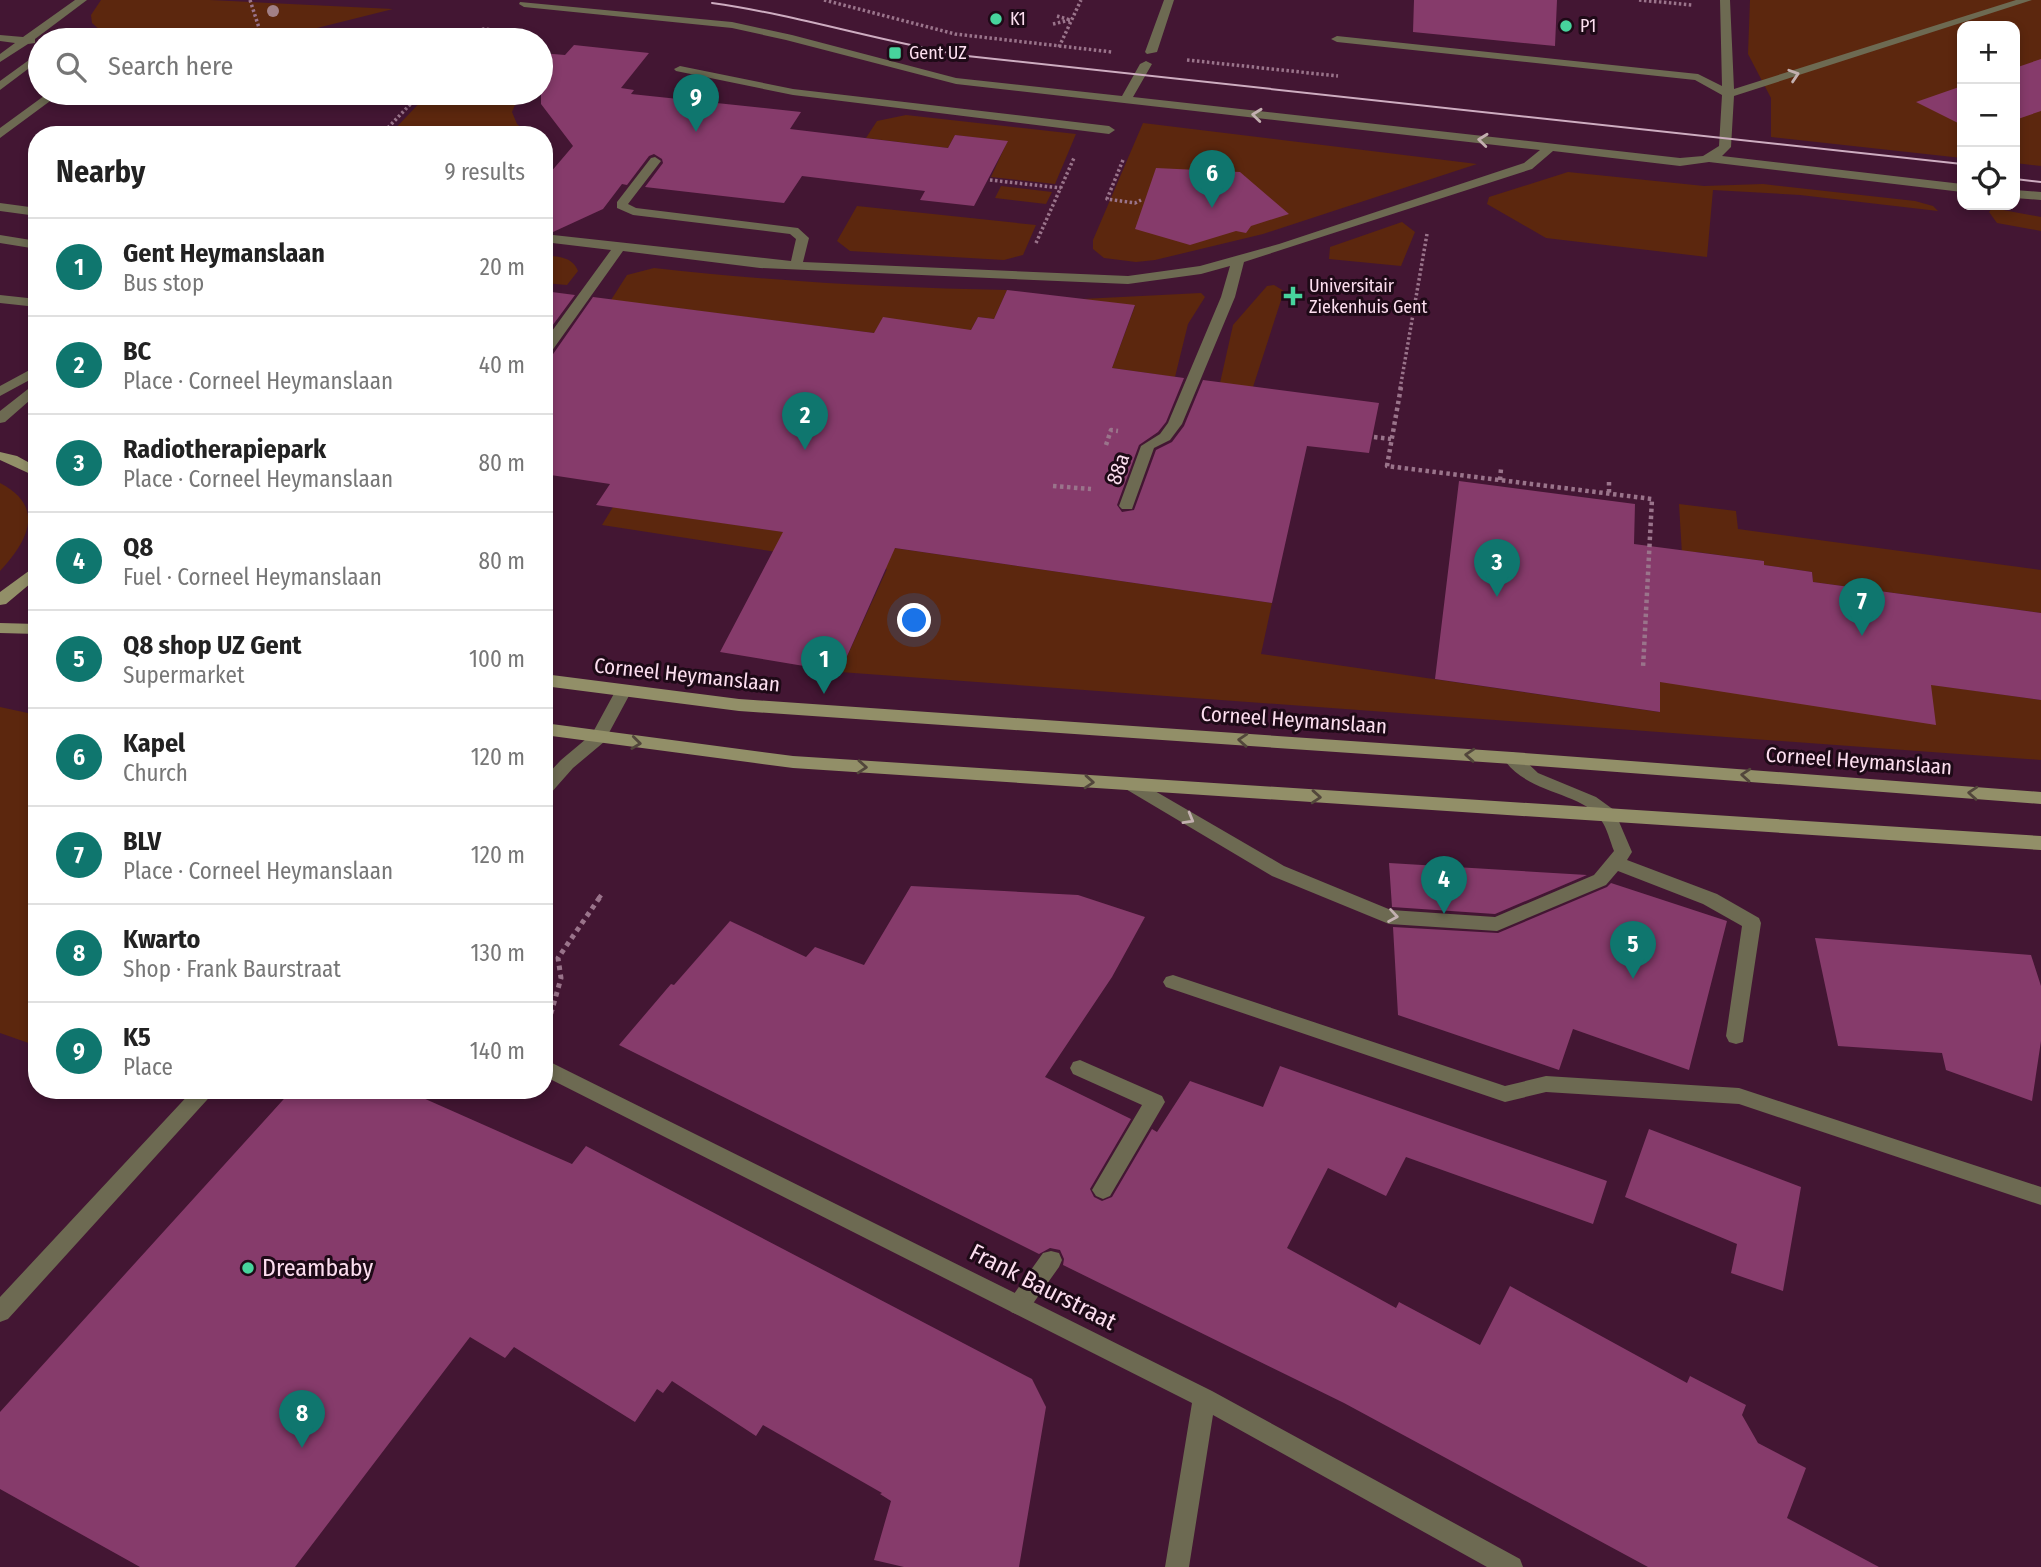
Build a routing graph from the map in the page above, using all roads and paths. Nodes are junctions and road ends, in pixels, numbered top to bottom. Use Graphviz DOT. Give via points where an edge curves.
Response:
graph roads {
  1 [pos="82,0"];
  2 [pos="250,0"];
  3 [pos="824,0"];
  4 [pos="1081,0"];
  5 [pos="1169,0"];
  6 [pos="1639,0"];
  7 [pos="1725,0"];
  8 [pos="2027,0"];
  9 [pos="524,4"];
  10 [pos="1696,5"];
  11 [pos="1057,16"];
  12 [pos="1071,20"];
  13 [pos="1053,24"];
  14 [pos="43,28"];
  15 [pos="259,28"];
  16 [pos="0,38"];
  17 [pos="28,39"];
  18 [pos="1337,39"];
  19 [pos="25,41"];
  20 [pos="28,41"];
  21 [pos="1059,47"];
  22 [pos="1151,52"];
  23 [pos="1123,53"];
  24 [pos="0,59"];
  25 [pos="1178,59"];
  26 [pos="1146,64"];
  27 [pos="28,65"];
  28 [pos="680,69"];
  29 [pos="1351,77"];
  30 [pos="0,87"];
  31 [pos="1728,94"];
  32 [pos="1124,101"];
  33 [pos="39,105"];
  34 [pos="410,105"];
  35 [pos="390,126"];
  36 [pos="1109,130"];
  37 [pos="0,134"];
  38 [pos="1551,148"];
  39 [pos="1126,154"];
  40 [pos="1708,158"];
  41 [pos="654,161"];
  42 [pos="990,180"];
  43 [pos="1957,187"];
  44 [pos="1061,188"];
  45 [pos="2020,195"];
  46 [pos="2041,197"];
  47 [pos="1433,199"];
  48 [pos="1141,200"];
  49 [pos="0,207"];
  50 [pos="28,211"];
  51 [pos="0,239"];
  52 [pos="553,239"];
  53 [pos="28,244"];
  54 [pos="619,248"];
  55 [pos="1238,260"];
  56 [pos="796,266"];
  57 [pos="0,299"];
  58 [pos="28,302"];
  59 [pos="553,340"];
  60 [pos="28,375"];
  61 [pos="0,392"];
  62 [pos="28,394"];
  63 [pos="0,419"];
  64 [pos="1123,431"];
  65 [pos="1374,437"];
  66 [pos="1391,439"];
  67 [pos="1103,454"];
  68 [pos="0,456"];
  69 [pos="28,468"];
  70 [pos="1502,469"];
  71 [pos="1094,479"];
  72 [pos="1500,480"];
  73 [pos="1609,482"];
  74 [pos="1053,486"];
  75 [pos="1544,486"];
  76 [pos="1536,491"];
  77 [pos="1609,494"];
  78 [pos="1127,506"];
  79 [pos="28,577"];
  80 [pos="0,600"];
  81 [pos="0,628"];
  82 [pos="28,629"];
  83 [pos="1643,668"];
  84 [pos="553,681"];
  85 [pos="623,692"];
  86 [pos="553,730"];
  87 [pos="598,738"];
  88 [pos="1512,758"];
  89 [pos="553,780"];
  90 [pos="1130,784"];
  91 [pos="2041,798"];
  92 [pos="1608,815"];
  93 [pos="2041,843"];
  94 [pos="1615,863"];
  95 [pos="602,894"];
  96 [pos="1173,982"];
  97 [pos="553,1005"];
  98 [pos="1736,1036"];
  99 [pos="1080,1068"];
  100 [pos="553,1071"];
  101 [pos="198,1099"];
  102 [pos="1102,1190"];
  103 [pos="2041,1196"];
  104 [pos="1051,1260"];
  105 [pos="1019,1304"];
  106 [pos="0,1312"];
  107 [pos="1203,1398"];
  108 [pos="1177,1567"];
  109 [pos="1511,1567"];
  1 -- 14 [label="street"];
  2 -- 15 [label="path"];
  3 -- 21 [label="path" via="955,34"];
  4 -- 12 [label="path"];
  5 -- 22 [label="street"];
  6 -- 10 [label="path"];
  7 -- 31 [label="street"];
  31 -- 8 [label="street, one-way"];
  9 -- 32 [label="street" via="733,25 922,75"];
  11 -- 12 [label="path"];
  12 -- 13 [label="path"];
  12 -- 21 [label="path"];
  16 -- 19 [label="street"];
  17 -- 19 [label="street"];
  18 -- 31 [label="street" via="1698,77"];
  19 -- 20 [label="street"];
  19 -- 24 [label="street"];
  21 -- 23 [label="path"];
  25 -- 29 [label="path"];
  26 -- 32 [label="street"];
  27 -- 30 [label="street"];
  28 -- 36 [label="street" via="793,92"];
  31 -- 40 [label="street" via="1725,147"];
  38 -- 32 [label="street, one-way"];
  33 -- 37 [label="street"];
  34 -- 35 [label="path"];
  38 -- 40 [label="street" via="1680,162"];
  38 -- 47 [label="street" via="1528,166"];
  39 -- 48 [label="path" via="1107,199"];
  40 -- 43 [label="street"];
  41 -- 56 [label="street" via="621,205 633,211 794,231 803,238"];
  42 -- 44 [label="path"];
  45 -- 46 [label="street"];
  47 -- 55 [label="street"];
  47 -- 66 [label="path"];
  49 -- 50 [label="street"];
  51 -- 53 [label="street"];
  52 -- 54 [label="street"];
  54 -- 56 [label="street"];
  54 -- 59 [label="street"];
  55 -- 56 [label="street" via="1128,280"];
  55 -- 78 [label="street, 88a" via="1228,297 1175,424 1165,437 1148,446"];
  57 -- 58 [label="street"];
  60 -- 61 [label="street"];
  62 -- 63 [label="street"];
  64 -- 67 [label="path" via="1111,430"];
  65 -- 66 [label="path"];
  66 -- 72 [label="path" via="1387,466"];
  68 -- 69 [label="street"];
  70 -- 72 [label="path"];
  71 -- 74 [label="path" via="1090,491"];
  72 -- 75 [label="path"];
  73 -- 77 [label="path"];
  75 -- 76 [label="path"];
  75 -- 77 [label="path"];
  77 -- 83 [label="path" via="1652,499"];
  79 -- 80 [label="street"];
  81 -- 82 [label="street"];
  84 -- 85 [label="street, Corneel Heymanslaan"];
  85 -- 87 [label="street"];
  88 -- 85 [label="street, Corneel Heymanslaan, one-way" via="752,706"];
  86 -- 87 [label="street"];
  87 -- 89 [label="street"];
  87 -- 90 [label="street, one-way" via="793,762"];
  91 -- 88 [label="street, Corneel Heymanslaan, one-way"];
  88 -- 92 [label="street" via="1532,777 1590,801"];
  90 -- 92 [label="street, one-way"];
  90 -- 94 [label="street, one-way" via="1278,871 1389,917 1497,924 1600,880"];
  92 -- 93 [label="street"];
  92 -- 94 [label="street" via="1623,852"];
  94 -- 98 [label="street" via="1710,899 1752,923"];
  95 -- 97 [label="path" via="558,958 561,978"];
  96 -- 103 [label="street" via="1505,1094 1546,1084 1739,1096"];
  99 -- 102 [label="street" via="1155,1102"];
  100 -- 105 [label="street, Frank Baurstraat"];
  101 -- 106 [label="street"];
  104 -- 105 [label="street"];
  105 -- 107 [label="street, Frank Baurstraat"];
  107 -- 108 [label="street"];
  107 -- 109 [label="street, Frank Baurstraat"];
}
